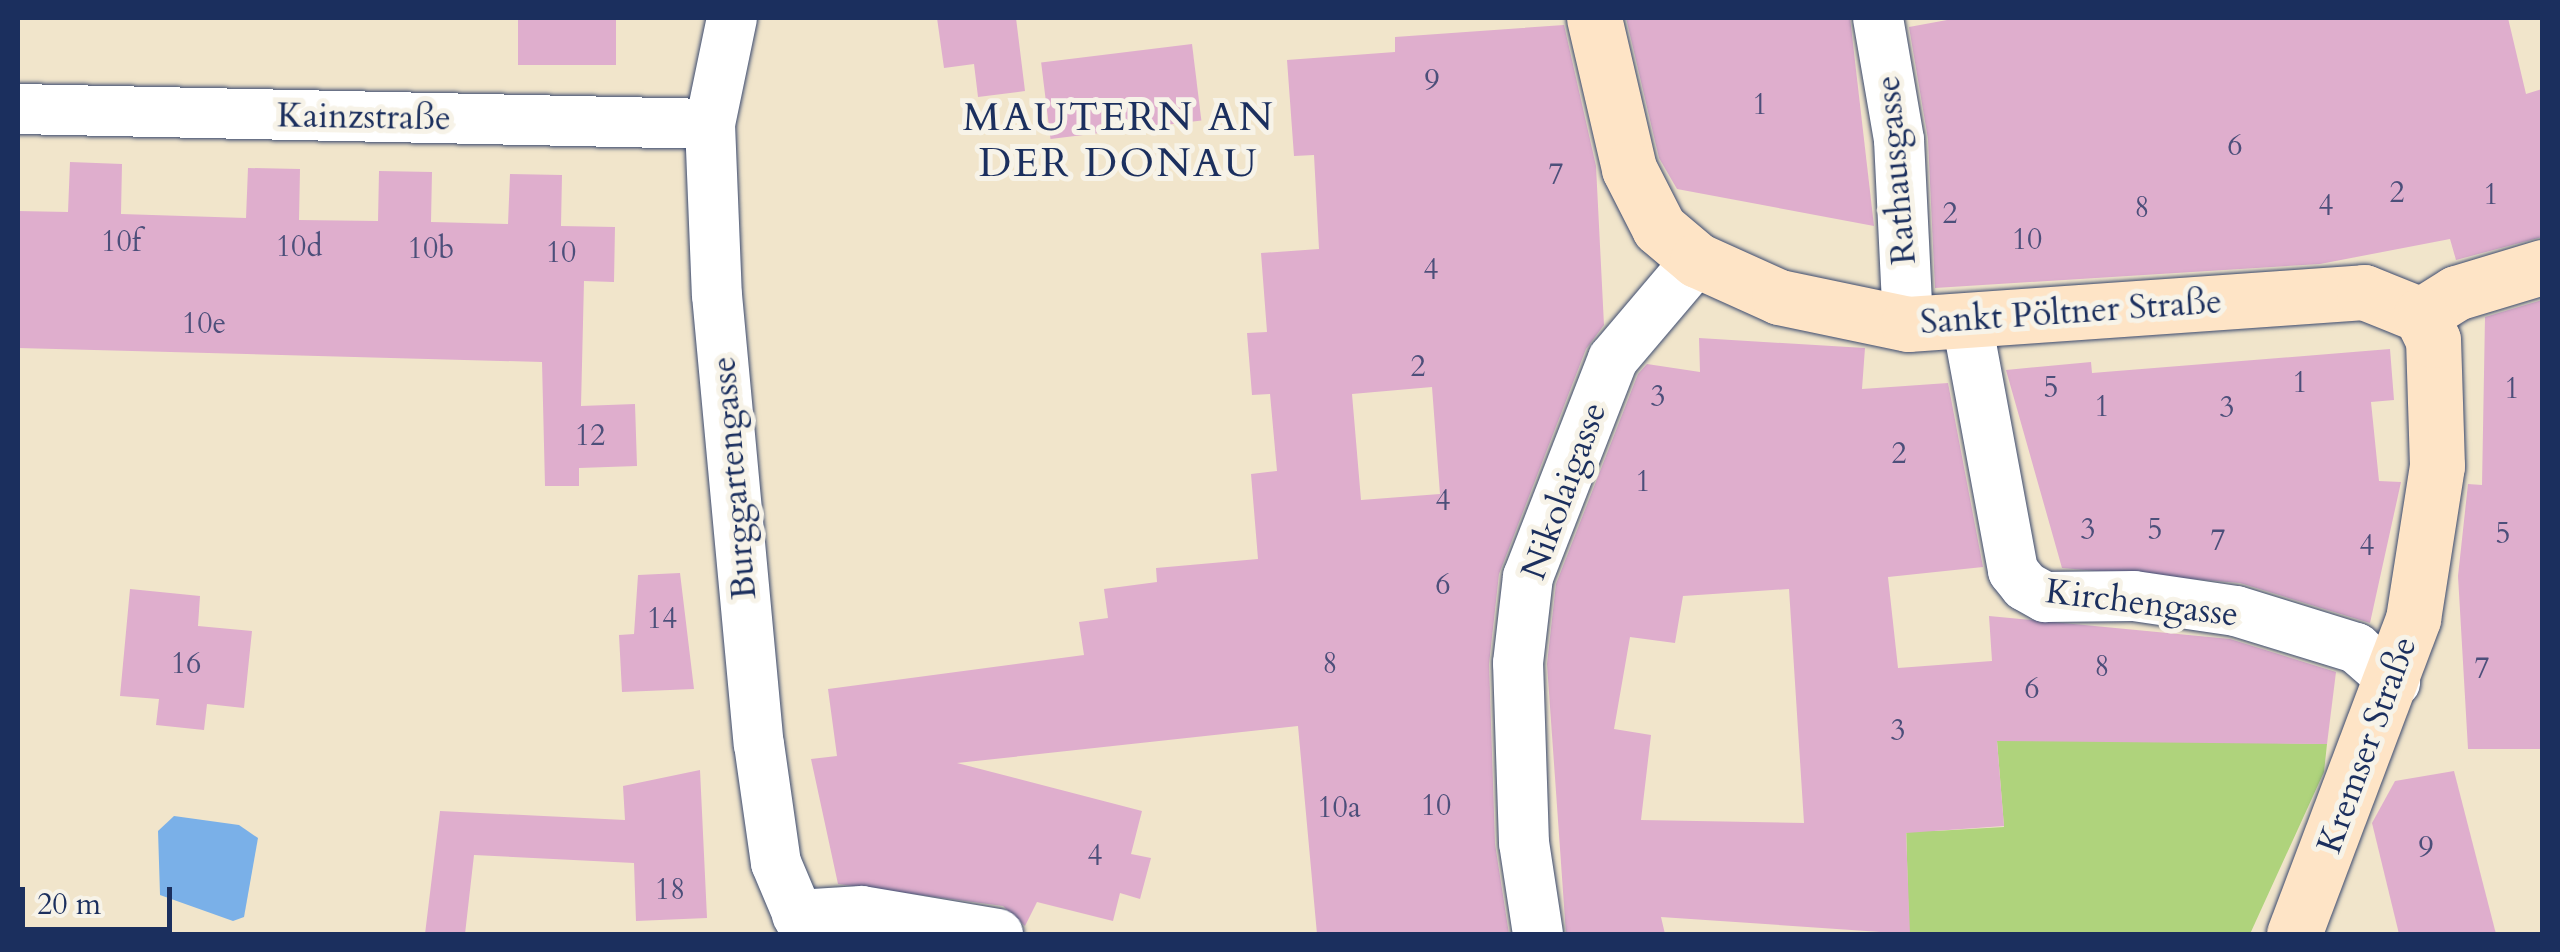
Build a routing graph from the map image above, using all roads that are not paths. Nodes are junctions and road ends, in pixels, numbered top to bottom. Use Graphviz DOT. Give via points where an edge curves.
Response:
graph roads {
  1 [pos="732,18"];
  2 [pos="1594,18"];
  3 [pos="1878,18"];
  4 [pos="18,109"];
  5 [pos="710,124"];
  6 [pos="1697,260"];
  7 [pos="2542,268"];
  8 [pos="2421,315"];
  9 [pos="1966,322"];
  10 [pos="1908,324"];
  11 [pos="2395,682"];
  12 [pos="801,925"];
  13 [pos="998,934"];
  14 [pos="1538,934"];
  15 [pos="2294,934"];
  1 -- 5 [label="street, Burggartengasse"];
  2 -- 6 [label="main road, Sankt Pöltner Straße" via="1629,169 1659,228"];
  3 -- 10 [label="street, Rathausgasse" via="1899,140"];
  4 -- 5 [label="street, Kainzstraße"];
  5 -- 12 [label="street, Burggartengasse" via="759,744 776,863"];
  6 -- 10 [label="main road, Sankt Pöltner Straße" via="1779,297"];
  6 -- 14 [label="street, Nikolaigasse" via="1614,359 1528,577 1518,663 1524,843"];
  7 -- 8 [label="main road" via="2456,293"];
  8 -- 9 [label="main road, Sankt Pöltner Straße" via="2364,292"];
  8 -- 11 [label="main road, Kremser Straße" via="2432,340 2438,466"];
  9 -- 10 [label="main road, Sankt Pöltner Straße"];
  9 -- 11 [label="street, Kirchengasse" via="2012,570 2026,586 2045,597 2134,596 2236,611 2356,648"];
  11 -- 15 [label="main road, Kremser Straße"];
  12 -- 13 [label="street" via="862,911"];
}
